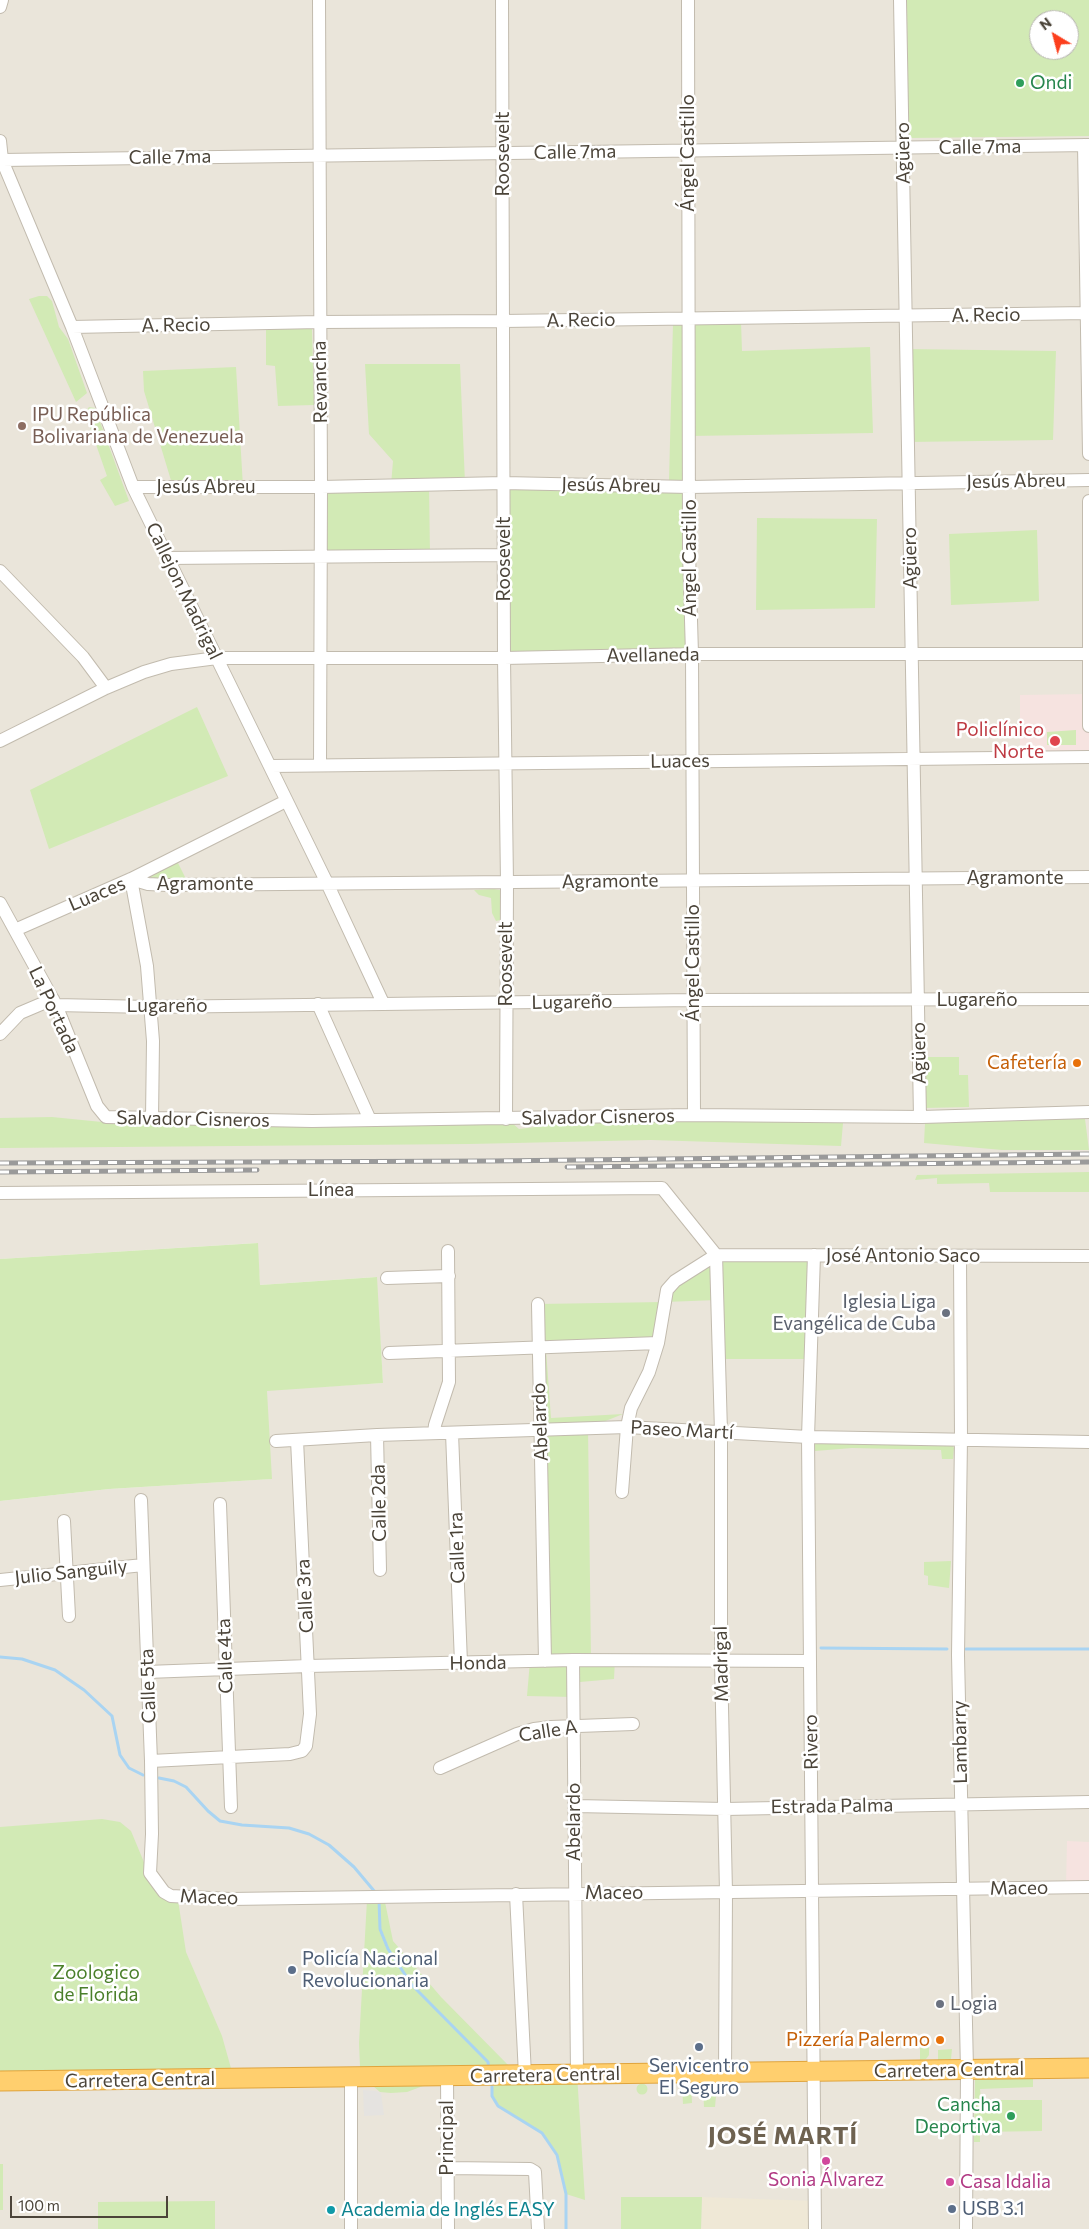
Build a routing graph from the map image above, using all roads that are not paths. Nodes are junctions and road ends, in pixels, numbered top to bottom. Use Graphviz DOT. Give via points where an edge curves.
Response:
graph roads {
  1 [pos="2,0"];
  2 [pos="319,0"];
  3 [pos="502,0"];
  4 [pos="688,0"];
  5 [pos="900,0"];
  6 [pos="0,7"];
  7 [pos="0,140"];
  8 [pos="1086,145"];
  9 [pos="903,148"];
  10 [pos="688,151"];
  11 [pos="503,153"];
  12 [pos="318,154"];
  13 [pos="2,160"];
  14 [pos="1087,313"];
  15 [pos="906,316"];
  16 [pos="688,319"];
  17 [pos="503,321"];
  18 [pos="319,322"];
  19 [pos="72,327"];
  20 [pos="1089,454"];
  21 [pos="1089,480"];
  22 [pos="504,483"];
  23 [pos="909,483"];
  24 [pos="690,486"];
  25 [pos="321,487"];
  26 [pos="133,488"];
  27 [pos="1089,502"];
  28 [pos="504,555"];
  29 [pos="321,556"];
  30 [pos="167,558"];
  31 [pos="0,571"];
  32 [pos="692,654"];
  33 [pos="1089,654"];
  34 [pos="912,656"];
  35 [pos="320,657"];
  36 [pos="217,658"];
  37 [pos="504,658"];
  38 [pos="106,688"];
  39 [pos="1089,726"];
  40 [pos="0,742"];
  41 [pos="1089,757"];
  42 [pos="913,759"];
  43 [pos="691,761"];
  44 [pos="505,763"];
  45 [pos="320,764"];
  46 [pos="271,766"];
  47 [pos="286,800"];
  48 [pos="1089,877"];
  49 [pos="916,879"];
  50 [pos="131,880"];
  51 [pos="692,880"];
  52 [pos="327,883"];
  53 [pos="507,883"];
  54 [pos="0,903"];
  55 [pos="14,930"];
  56 [pos="1089,999"];
  57 [pos="693,1000"];
  58 [pos="918,1001"];
  59 [pos="54,1002"];
  60 [pos="383,1003"];
  61 [pos="506,1003"];
  62 [pos="318,1004"];
  63 [pos="150,1007"];
  64 [pos="0,1034"];
  65 [pos="1089,1112"];
  66 [pos="694,1116"];
  67 [pos="106,1117"];
  68 [pos="920,1117"];
  69 [pos="152,1118"];
  70 [pos="506,1119"];
  71 [pos="370,1120"];
  72 [pos="0,1193"];
  73 [pos="448,1251"];
  74 [pos="716,1255"];
  75 [pos="814,1256"];
  76 [pos="960,1256"];
  77 [pos="1089,1256"];
  78 [pos="449,1276"];
  79 [pos="387,1278"];
  80 [pos="538,1304"];
  81 [pos="658,1342"];
  82 [pos="538,1349"];
  83 [pos="449,1351"];
  84 [pos="390,1354"];
  85 [pos="627,1427"];
  86 [pos="541,1429"];
  87 [pos="721,1432"];
  88 [pos="434,1433"];
  89 [pos="452,1433"];
  90 [pos="377,1435"];
  91 [pos="808,1437"];
  92 [pos="961,1438"];
  93 [pos="296,1440"];
  94 [pos="276,1441"];
  95 [pos="1089,1442"];
  96 [pos="622,1492"];
  97 [pos="141,1500"];
  98 [pos="220,1504"];
  99 [pos="64,1521"];
  100 [pos="143,1566"];
  101 [pos="380,1570"];
  102 [pos="67,1572"];
  103 [pos="0,1580"];
  104 [pos="69,1616"];
  105 [pos="574,1660"];
  106 [pos="546,1661"];
  107 [pos="721,1661"];
  108 [pos="810,1661"];
  109 [pos="461,1664"];
  110 [pos="308,1666"];
  111 [pos="225,1669"];
  112 [pos="147,1672"];
  113 [pos="633,1724"];
  114 [pos="573,1726"];
  115 [pos="230,1757"];
  116 [pos="151,1760"];
  117 [pos="440,1768"];
  118 [pos="1089,1802"];
  119 [pos="961,1803"];
  120 [pos="575,1806"];
  121 [pos="813,1806"];
  122 [pos="231,1807"];
  123 [pos="725,1809"];
  124 [pos="150,1873"];
  125 [pos="1089,1887"];
  126 [pos="963,1890"];
  127 [pos="812,1891"];
  128 [pos="726,1892"];
  129 [pos="575,1893"];
  130 [pos="516,1894"];
  131 [pos="1089,2068"];
  132 [pos="967,2070"];
  133 [pos="725,2072"];
  134 [pos="813,2073"];
  135 [pos="577,2074"];
  136 [pos="525,2075"];
  137 [pos="447,2076"];
  138 [pos="352,2077"];
  139 [pos="0,2081"];
  140 [pos="447,2168"];
  141 [pos="350,2229"];
  142 [pos="448,2229"];
  143 [pos="538,2229"];
  144 [pos="815,2229"];
  145 [pos="966,2229"];
  1 -- 6 [label="street"];
  2 -- 12 [label="street, Revancha"];
  3 -- 11 [label="street, Roosevelt"];
  4 -- 10 [label="street, Ángel Castillo"];
  5 -- 9 [label="street, Agüero"];
  7 -- 13 [label="street, Callejon Madrigal"];
  8 -- 9 [label="street, Calle 7ma"];
  8 -- 14 [label="street"];
  9 -- 10 [label="street, Calle 7ma"];
  9 -- 15 [label="street, Agüero"];
  10 -- 11 [label="street, Calle 7ma"];
  10 -- 16 [label="street, Ángel Castillo"];
  11 -- 12 [label="street, Calle 7ma"];
  11 -- 17 [label="street, Roosevelt"];
  12 -- 13 [label="street, Calle 7ma"];
  12 -- 18 [label="street, Revancha"];
  13 -- 19 [label="street, Callejon Madrigal"];
  14 -- 15 [label="street, A. Recio"];
  14 -- 20 [label="street"];
  15 -- 16 [label="street, A. Recio"];
  15 -- 23 [label="street, Agüero"];
  16 -- 17 [label="street, A. Recio"];
  16 -- 24 [label="street, Ángel Castillo"];
  17 -- 18 [label="street, A. Recio"];
  17 -- 22 [label="street, Roosevelt"];
  18 -- 19 [label="street, A. Recio"];
  18 -- 25 [label="street, Revancha"];
  19 -- 26 [label="street, Callejon Madrigal"];
  21 -- 23 [label="street, Jesús Abreu"];
  22 -- 24 [label="street, Jesús Abreu"];
  22 -- 25 [label="street, Jesús Abreu"];
  22 -- 28 [label="street, Roosevelt"];
  23 -- 24 [label="street, Jesús Abreu"];
  23 -- 34 [label="street, Agüero"];
  24 -- 32 [label="street, Ángel Castillo"];
  25 -- 26 [label="street, Jesús Abreu"];
  25 -- 29 [label="street, Revancha"];
  26 -- 30 [label="street, Callejon Madrigal"];
  27 -- 33 [label="street"];
  28 -- 29 [label="street"];
  28 -- 37 [label="street, Roosevelt"];
  29 -- 30 [label="street"];
  29 -- 35 [label="street, Revancha"];
  30 -- 36 [label="street, Callejon Madrigal"];
  31 -- 38 [label="street" via="83,657"];
  32 -- 34 [label="street, Avellaneda"];
  32 -- 37 [label="street, Avellaneda"];
  32 -- 43 [label="street, Ángel Castillo"];
  33 -- 34 [label="street, Avellaneda"];
  33 -- 39 [label="street"];
  34 -- 42 [label="street, Agüero"];
  35 -- 36 [label="street, Avellaneda"];
  35 -- 37 [label="street, Avellaneda"];
  35 -- 45 [label="street, Revancha"];
  36 -- 38 [label="street, Avellaneda" via="171,664"];
  36 -- 46 [label="street, Callejon Madrigal"];
  37 -- 44 [label="street, Roosevelt"];
  38 -- 40 [label="street, Avellaneda"];
  41 -- 42 [label="street, Luaces"];
  42 -- 43 [label="street, Luaces"];
  42 -- 49 [label="street, Agüero"];
  43 -- 44 [label="street, Luaces"];
  43 -- 51 [label="street, Ángel Castillo"];
  44 -- 45 [label="street, Luaces"];
  44 -- 53 [label="street, Roosevelt"];
  45 -- 46 [label="street, Luaces"];
  46 -- 47 [label="street, Callejon Madrigal"];
  47 -- 50 [label="street, Luaces"];
  47 -- 52 [label="street, Callejon Madrigal"];
  48 -- 49 [label="street, Agramonte"];
  49 -- 51 [label="street, Agramonte"];
  49 -- 58 [label="street, Agüero"];
  50 -- 52 [label="street, Agramonte" via="167,885"];
  50 -- 55 [label="street, Luaces"];
  50 -- 63 [label="street" via="147,966"];
  51 -- 53 [label="street, Agramonte"];
  51 -- 57 [label="street, Ángel Castillo"];
  52 -- 53 [label="street, Agramonte"];
  52 -- 60 [label="street, Callejon Madrigal"];
  53 -- 61 [label="street, Roosevelt"];
  54 -- 55 [label="street, La Portada"];
  55 -- 59 [label="street, La Portada"];
  56 -- 58 [label="street, Lugareño"];
  57 -- 58 [label="street, Lugareño"];
  57 -- 61 [label="street, Lugareño"];
  57 -- 66 [label="street, Ángel Castillo"];
  58 -- 68 [label="street, Agüero"];
  59 -- 63 [label="street, Lugareño"];
  59 -- 64 [label="street" via="20,1013"];
  59 -- 67 [label="street, La Portada" via="97,1106"];
  60 -- 61 [label="street, Lugareño"];
  60 -- 62 [label="street, Lugareño"];
  61 -- 70 [label="street, Roosevelt"];
  62 -- 63 [label="street, Lugareño"];
  62 -- 71 [label="street"];
  63 -- 69 [label="street"];
  65 -- 68 [label="street, Salvador Cisneros"];
  66 -- 68 [label="street, Salvador Cisneros"];
  66 -- 70 [label="street, Salvador Cisneros"];
  67 -- 69 [label="street, Salvador Cisneros"];
  69 -- 71 [label="street, Salvador Cisneros"];
  70 -- 71 [label="street, Salvador Cisneros"];
  72 -- 74 [label="street, Línea" via="662,1188"];
  73 -- 78 [label="street"];
  74 -- 75 [label="street, José Antonio Saco"];
  74 -- 81 [label="street" via="675,1281 667,1290"];
  74 -- 87 [label="street, Madrigal"];
  75 -- 76 [label="street, José Antonio Saco"];
  75 -- 91 [label="street, Rivero"];
  76 -- 77 [label="street, José Antonio Saco"];
  76 -- 92 [label="street, Lambarry"];
  78 -- 79 [label="street"];
  78 -- 83 [label="street"];
  80 -- 82 [label="street, Abelardo"];
  81 -- 82 [label="street"];
  81 -- 85 [label="street" via="649,1372 631,1408"];
  82 -- 83 [label="street"];
  82 -- 86 [label="street, Abelardo"];
  83 -- 84 [label="street"];
  83 -- 88 [label="street" via="449,1382"];
  85 -- 86 [label="street, Paseo Martí"];
  85 -- 87 [label="street, Paseo Martí"];
  85 -- 96 [label="street"];
  86 -- 89 [label="street, Paseo Martí"];
  86 -- 106 [label="street, Abelardo"];
  87 -- 91 [label="street, Paseo Martí"];
  87 -- 107 [label="street, Madrigal"];
  88 -- 89 [label="street, Paseo Martí"];
  88 -- 90 [label="street, Paseo Martí"];
  89 -- 109 [label="street, Calle 1ra"];
  90 -- 93 [label="street, Paseo Martí"];
  90 -- 101 [label="street, Calle 2da"];
  91 -- 92 [label="street, Paseo Martí"];
  91 -- 108 [label="street, Rivero"];
  92 -- 95 [label="street, Paseo Martí"];
  92 -- 119 [label="street, Lambarry" via="958,1628"];
  93 -- 94 [label="street, Paseo Martí"];
  93 -- 110 [label="street, Calle 3ra"];
  97 -- 100 [label="street, Calle 5ta"];
  98 -- 111 [label="street, Calle 4ta"];
  99 -- 102 [label="street"];
  100 -- 102 [label="street, Julio Sanguily"];
  100 -- 112 [label="street, Calle 5ta"];
  102 -- 103 [label="street, Julio Sanguily"];
  102 -- 104 [label="street"];
  105 -- 106 [label="street, Honda"];
  105 -- 107 [label="street, Honda"];
  105 -- 114 [label="street, Abelardo"];
  106 -- 109 [label="street, Honda"];
  107 -- 108 [label="street, Honda"];
  107 -- 123 [label="street, Madrigal"];
  108 -- 121 [label="street, Rivero"];
  109 -- 110 [label="street, Honda"];
  110 -- 111 [label="street, Honda"];
  110 -- 115 [label="street, Calle 3ra" via="306,1746 290,1754"];
  111 -- 112 [label="street, Honda"];
  111 -- 115 [label="street, Calle 4ta"];
  112 -- 116 [label="street, Calle 5ta"];
  113 -- 114 [label="street, Calle A"];
  114 -- 117 [label="street, Calle A" via="517,1734"];
  114 -- 120 [label="street, Abelardo"];
  115 -- 116 [label="street"];
  115 -- 122 [label="street, Calle 4ta"];
  116 -- 124 [label="street, Calle 5ta"];
  118 -- 119 [label="street, Estrada Palma"];
  119 -- 121 [label="street, Estrada Palma"];
  119 -- 126 [label="street, Lambarry"];
  120 -- 123 [label="street, Estrada Palma"];
  120 -- 129 [label="street, Abelardo"];
  121 -- 123 [label="street, Estrada Palma"];
  121 -- 127 [label="street, Rivero"];
  123 -- 128 [label="street, Madrigal"];
  124 -- 130 [label="street, Maceo" via="171,1896 203,1899"];
  125 -- 126 [label="street, Maceo"];
  126 -- 127 [label="street, Maceo"];
  126 -- 132 [label="street, Lambarry"];
  127 -- 128 [label="street, Maceo"];
  127 -- 134 [label="street, Rivero"];
  128 -- 129 [label="street, Maceo"];
  128 -- 133 [label="street, Madrigal"];
  129 -- 130 [label="street, Maceo"];
  129 -- 135 [label="street, Abelardo"];
  130 -- 136 [label="street"];
  131 -- 132 [label="highway, Carretera Central"];
  132 -- 134 [label="highway, Carretera Central"];
  132 -- 145 [label="street, Lambarry"];
  133 -- 134 [label="highway, Carretera Central"];
  133 -- 135 [label="highway, Carretera Central"];
  134 -- 144 [label="street, Rivero"];
  135 -- 136 [label="highway, Carretera Central"];
  136 -- 137 [label="highway, Carretera Central"];
  137 -- 138 [label="highway, Carretera Central"];
  137 -- 140 [label="street, Principal"];
  138 -- 139 [label="highway, Carretera Central"];
  138 -- 141 [label="street"];
  140 -- 142 [label="street, Principal"];
  140 -- 143 [label="street" via="530,2169 535,2172"];
}
